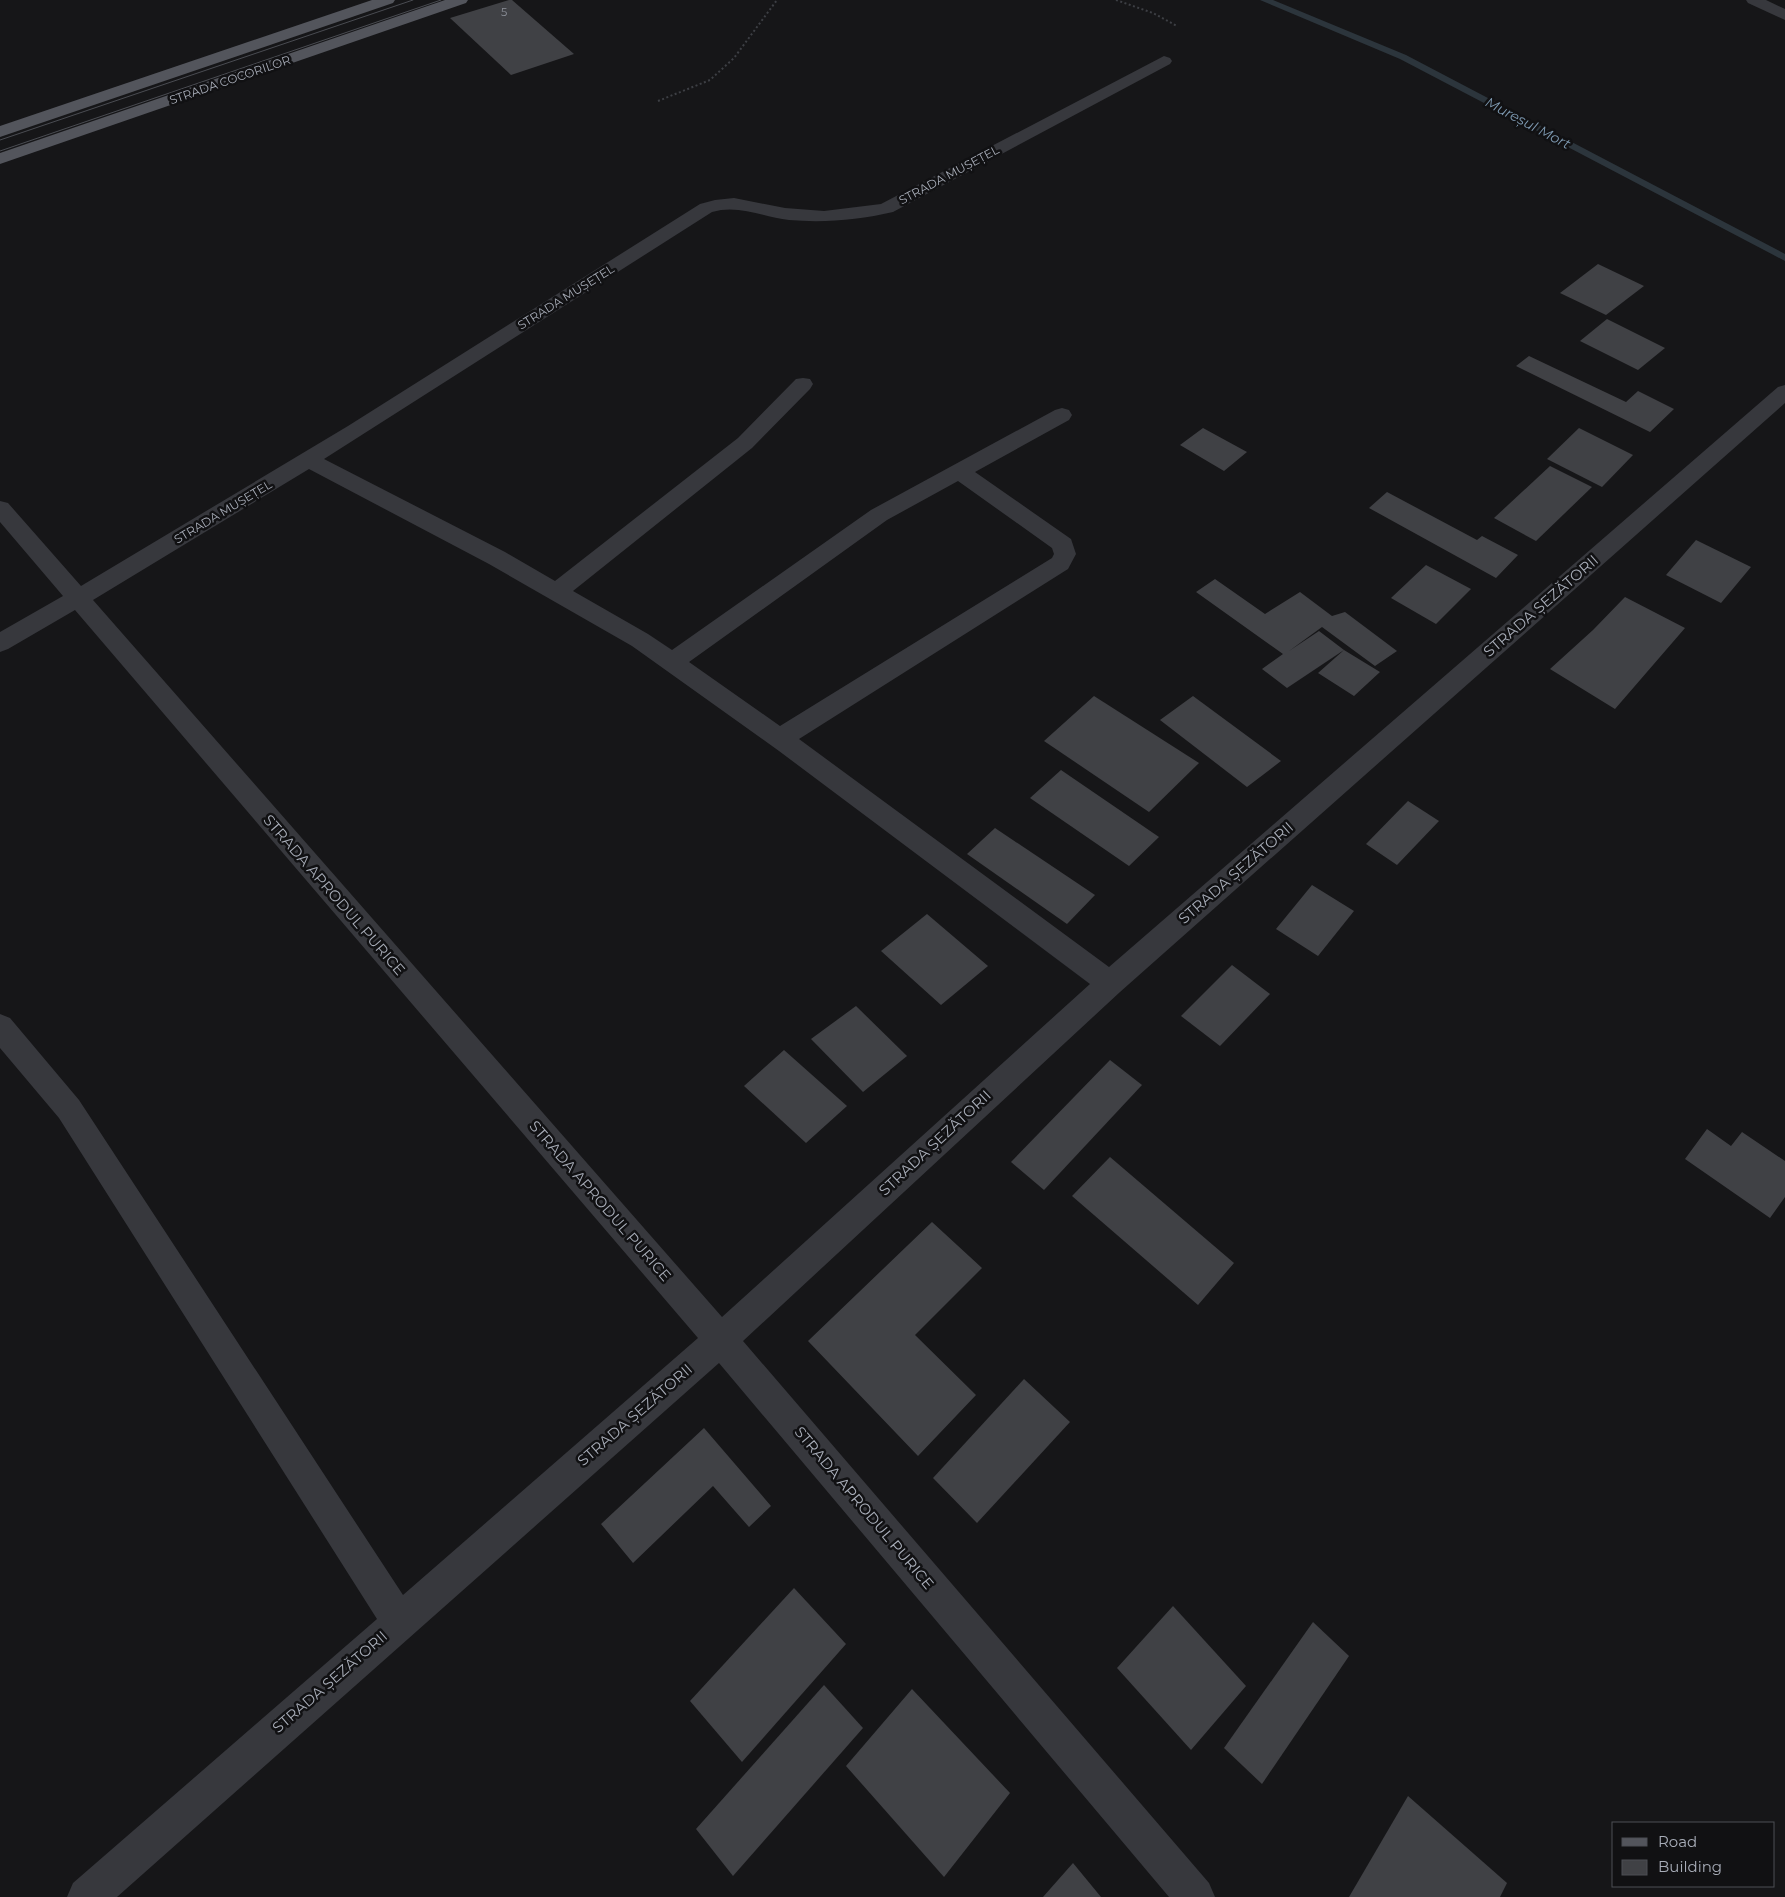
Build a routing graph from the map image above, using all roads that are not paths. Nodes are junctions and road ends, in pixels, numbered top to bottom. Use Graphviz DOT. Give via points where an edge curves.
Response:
graph roads {
  1 [pos="388,0"];
  2 [pos="460,0"];
  3 [pos="1754,0"];
  4 [pos="1785,15"];
  5 [pos="1164,61"];
  6 [pos="0,132"];
  7 [pos="0,159"];
  8 [pos="803,384"];
  9 [pos="1785,392"];
  10 [pos="1062,415"];
  11 [pos="308,460"];
  12 [pos="959,471"];
  13 [pos="0,508"];
  14 [pos="556,592"];
  15 [pos="78,600"];
  16 [pos="0,643"];
  17 [pos="671,663"];
  18 [pos="780,738"];
  19 [pos="1110,983"];
  20 [pos="0,1027"];
  21 [pos="721,1340"];
  22 [pos="399,1621"];
  23 [pos="87,1897"];
  24 [pos="1196,1897"];
  1 -- 6 [label="main road, STRADA COCORILOR"];
  2 -- 7 [label="main road, STRADA COCORILOR"];
  3 -- 4 [label="street"];
  5 -- 11 [label="street, STRADA MUȘEȚEL" via="887,208 817,216 734,204 717,203 706,208"];
  8 -- 14 [label="street" via="745,443"];
  9 -- 19 [label="street, STRADA ȘEZĂTORII"];
  10 -- 12 [label="street"];
  11 -- 14 [label="street"];
  11 -- 15 [label="street, STRADA MUȘEȚEL"];
  12 -- 17 [label="street" via="879,515"];
  12 -- 18 [label="street" via="1063,544 1065,554 1060,563"];
  13 -- 15 [label="street, STRADA APRODUL PURICE"];
  14 -- 17 [label="street" via="640,640"];
  15 -- 16 [label="street, STRADA MUȘEȚEL"];
  15 -- 21 [label="street, STRADA APRODUL PURICE"];
  17 -- 18 [label="street"];
  18 -- 19 [label="street"];
  19 -- 21 [label="street, STRADA ȘEZĂTORII"];
  20 -- 22 [label="street" via="69,1109"];
  21 -- 22 [label="street, STRADA ȘEZĂTORII"];
  21 -- 24 [label="street, STRADA APRODUL PURICE"];
  22 -- 23 [label="street, STRADA ȘEZĂTORII"];
}
